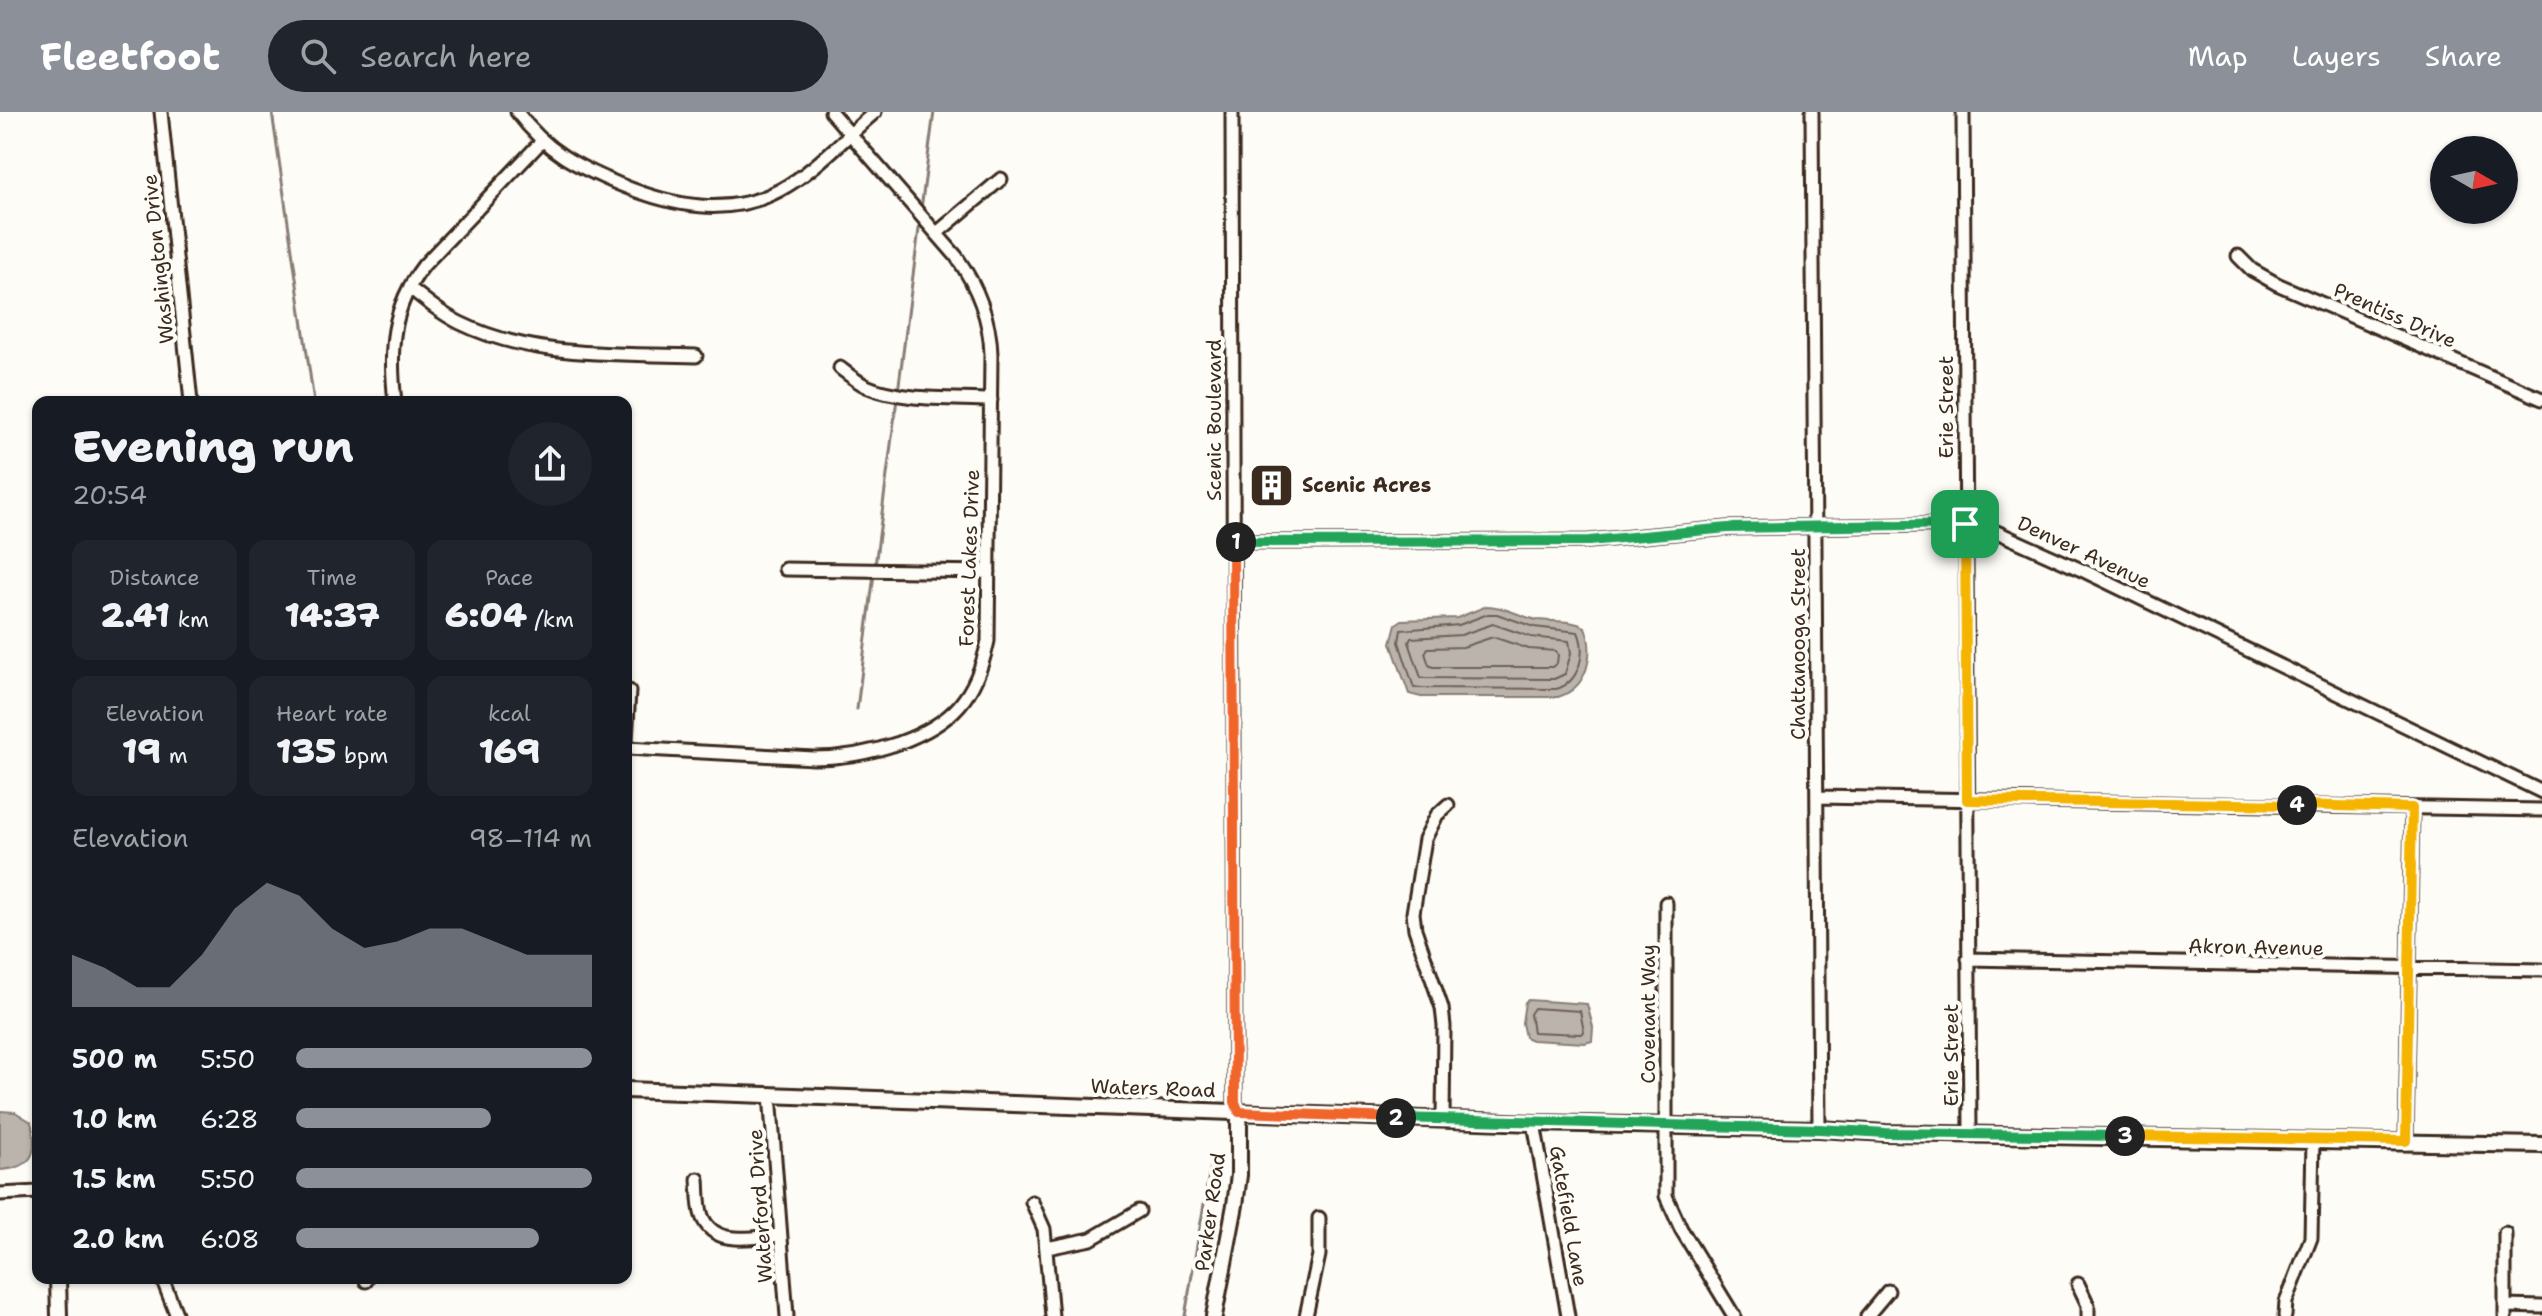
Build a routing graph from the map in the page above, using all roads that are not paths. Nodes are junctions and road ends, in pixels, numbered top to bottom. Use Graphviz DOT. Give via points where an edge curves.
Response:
graph roads {
  1 [pos="161,112"];
  2 [pos="517,112"];
  3 [pos="831,112"];
  4 [pos="875,112"];
  5 [pos="1232,112"];
  6 [pos="1812,112"];
  7 [pos="1963,112"];
  8 [pos="849,134"];
  9 [pos="542,141"];
  10 [pos="1001,179"];
  11 [pos="937,233"];
  12 [pos="2238,256"];
  13 [pos="410,288"];
  14 [pos="696,356"];
  15 [pos="840,368"];
  16 [pos="190,396"];
  17 [pos="395,396"];
  18 [pos="2542,399"];
  19 [pos="991,400"];
  20 [pos="1965,524"];
  21 [pos="1815,527"];
  22 [pos="1233,542"];
  23 [pos="785,569"];
  24 [pos="989,572"];
  25 [pos="632,748"];
  26 [pos="2542,792"];
  27 [pos="1817,797"];
  28 [pos="1967,800"];
  29 [pos="1448,805"];
  30 [pos="2412,808"];
  31 [pos="2542,810"];
  32 [pos="1666,903"];
  33 [pos="1968,959"];
  34 [pos="2409,967"];
  35 [pos="2542,970"];
  36 [pos="632,1090"];
  37 [pos="770,1094"];
  38 [pos="1239,1112"];
  39 [pos="1443,1120"];
  40 [pos="1534,1123"];
  41 [pos="1666,1126"];
  42 [pos="1819,1129"];
  43 [pos="1970,1134"];
  44 [pos="2313,1140"];
  45 [pos="2406,1141"];
  46 [pos="2542,1145"];
  47 [pos="698,1179"];
  48 [pos="32,1192"];
  49 [pos="0,1194"];
  50 [pos="1032,1202"];
  51 [pos="1139,1211"];
  52 [pos="1319,1218"];
  53 [pos="2505,1233"];
  54 [pos="780,1235"];
  55 [pos="1047,1248"];
  56 [pos="58,1284"];
  57 [pos="164,1284"];
  58 [pos="2078,1284"];
  59 [pos="1888,1291"];
  60 [pos="2542,1307"];
  61 [pos="2505,1311"];
  62 [pos="59,1316"];
  63 [pos="177,1316"];
  64 [pos="787,1316"];
  65 [pos="1052,1316"];
  66 [pos="1214,1316"];
  67 [pos="1306,1316"];
  68 [pos="1568,1316"];
  69 [pos="1734,1316"];
  70 [pos="1867,1316"];
  71 [pos="2088,1316"];
  72 [pos="2285,1316"];
  1 -- 16 [label="street, Washington Drive"];
  2 -- 9 [label="street"];
  3 -- 8 [label="street, Forest Lakes Drive"];
  4 -- 8 [label="street"];
  5 -- 22 [label="street, Scenic Boulevard"];
  6 -- 21 [label="street, Chattanooga Street"];
  7 -- 20 [label="street, Erie Street"];
  8 -- 9 [label="street" via="781,190 725,206 684,205 649,196 574,165"];
  8 -- 11 [label="street, Forest Lakes Drive"];
  9 -- 13 [label="street" via="424,265"];
  10 -- 11 [label="street"];
  11 -- 19 [label="street, Forest Lakes Drive" via="981,298 991,339"];
  12 -- 18 [label="street, Prentiss Drive" via="2268,279"];
  13 -- 14 [label="street" via="462,324 515,344"];
  13 -- 17 [label="street" via="397,317 391,353"];
  15 -- 19 [label="street" via="871,388"];
  19 -- 24 [label="street, Forest Lakes Drive"];
  20 -- 21 [label="street, Denver Avenue"];
  20 -- 26 [label="street, Denver Avenue" via="1988,527 2086,572"];
  20 -- 28 [label="street, Erie Street"];
  21 -- 22 [label="street, Denver Avenue" via="1728,528 1589,541"];
  21 -- 27 [label="street, Chattanooga Street"];
  22 -- 38 [label="street, Scenic Boulevard"];
  23 -- 24 [label="street"];
  24 -- 25 [label="street, Forest Lakes Drive" via="988,641 978,679 960,706 927,732 842,758"];
  27 -- 28 [label="street"];
  27 -- 42 [label="street, Chattanooga Street"];
  28 -- 30 [label="street"];
  28 -- 33 [label="street, Erie Street"];
  29 -- 39 [label="street" via="1425,839 1413,913 1442,1008"];
  30 -- 31 [label="street"];
  30 -- 34 [label="street"];
  32 -- 41 [label="street, Covenant Way"];
  33 -- 34 [label="street, Akron Avenue"];
  33 -- 43 [label="street, Erie Street"];
  34 -- 35 [label="street, Akron Avenue"];
  34 -- 45 [label="street"];
  36 -- 37 [label="street, Waters Road"];
  37 -- 38 [label="street, Waters Road"];
  37 -- 54 [label="street, Waterford Drive"];
  38 -- 39 [label="street, Waters Road"];
  38 -- 66 [label="street, Parker Road" via="1239,1175"];
  39 -- 40 [label="street, Waters Road"];
  40 -- 41 [label="street, Waters Road"];
  40 -- 68 [label="street, Gatefield Lane"];
  41 -- 42 [label="street, Waters Road"];
  41 -- 69 [label="street, Covenant Way" via="1664,1183 1669,1206"];
  42 -- 43 [label="street, Waters Road"];
  43 -- 44 [label="street, Waters Road"];
  44 -- 45 [label="street, Waters Road"];
  44 -- 72 [label="street" via="2311,1238"];
  45 -- 46 [label="street, Waters Road"];
  47 -- 54 [label="street" via="700,1212 715,1233 735,1239"];
  48 -- 49 [label="street"];
  50 -- 55 [label="street"];
  51 -- 55 [label="street" via="1091,1239"];
  52 -- 67 [label="street" via="1320,1241"];
  53 -- 61 [label="street"];
  54 -- 64 [label="street, Waterford Drive"];
  55 -- 65 [label="street"];
  56 -- 62 [label="street"];
  57 -- 63 [label="street"];
  58 -- 71 [label="street"];
  59 -- 70 [label="street"];
  60 -- 61 [label="street"];
}
